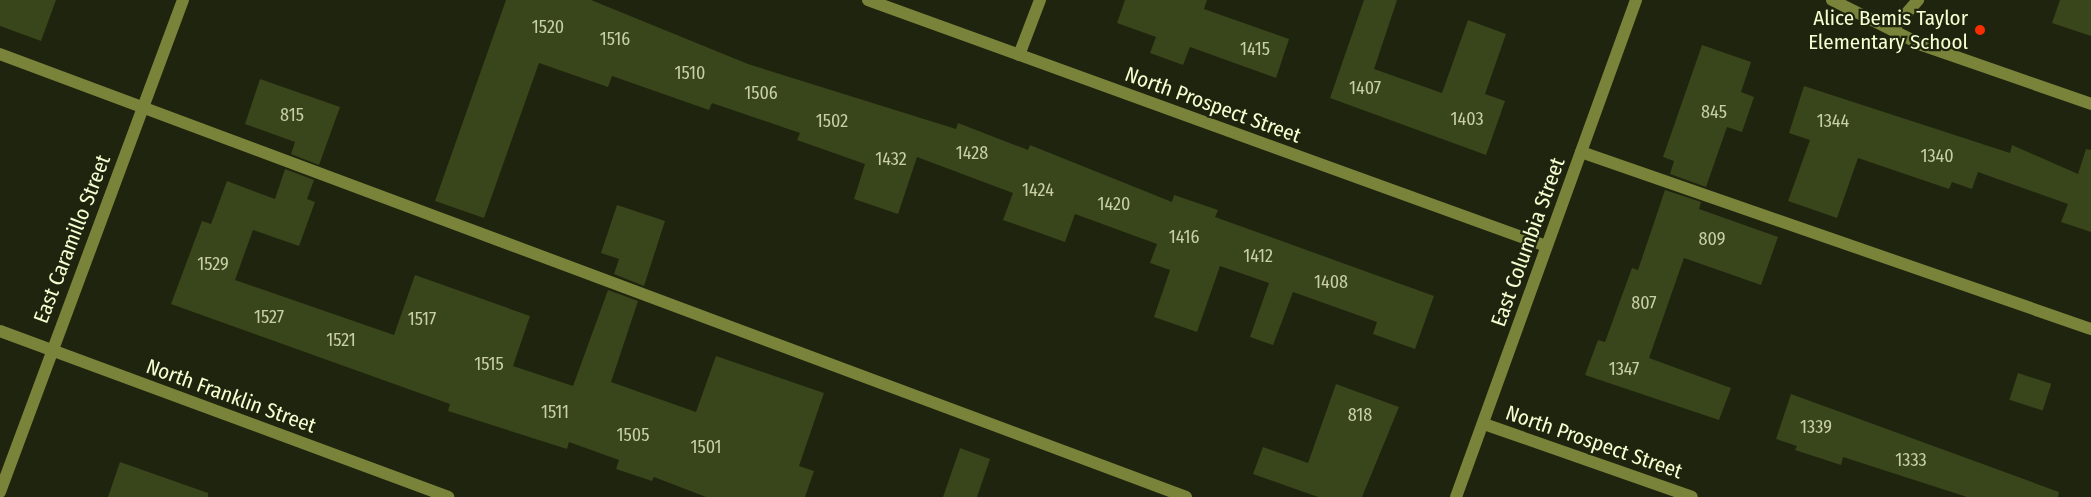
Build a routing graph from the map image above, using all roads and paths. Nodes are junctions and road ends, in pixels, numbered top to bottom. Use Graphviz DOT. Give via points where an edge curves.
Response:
graph roads {
  1 [pos="183,0"];
  2 [pos="868,0"];
  3 [pos="1040,0"];
  4 [pos="1636,0"];
  5 [pos="1832,0"];
  6 [pos="1918,0"];
  7 [pos="1892,30"];
  8 [pos="0,54"];
  9 [pos="1019,55"];
  10 [pos="2091,104"];
  11 [pos="143,107"];
  12 [pos="1581,152"];
  13 [pos="1546,246"];
  14 [pos="2091,328"];
  15 [pos="0,331"];
  16 [pos="51,350"];
  17 [pos="1484,424"];
  18 [pos="0,492"];
  19 [pos="448,497"];
  20 [pos="1186,497"];
  21 [pos="1456,497"];
  22 [pos="1692,497"];
  1 -- 11 [label="street, East Caramillo Street"];
  2 -- 9 [label="street, North Prospect Street"];
  3 -- 9 [label="street"];
  4 -- 12 [label="street, East Columbia Street"];
  5 -- 7 [label="street"];
  6 -- 7 [label="street"];
  7 -- 10 [label="street"];
  8 -- 11 [label="street"];
  9 -- 13 [label="street, North Prospect Street"];
  11 -- 16 [label="street, East Caramillo Street"];
  11 -- 20 [label="street"];
  12 -- 13 [label="street, East Columbia Street"];
  12 -- 14 [label="street"];
  13 -- 17 [label="street, East Columbia Street"];
  15 -- 16 [label="street, North Franklin Street"];
  16 -- 18 [label="street, East Caramillo Street"];
  16 -- 19 [label="street, North Franklin Street"];
  17 -- 21 [label="street, East Columbia Street"];
  17 -- 22 [label="street, North Prospect Street"];
}
